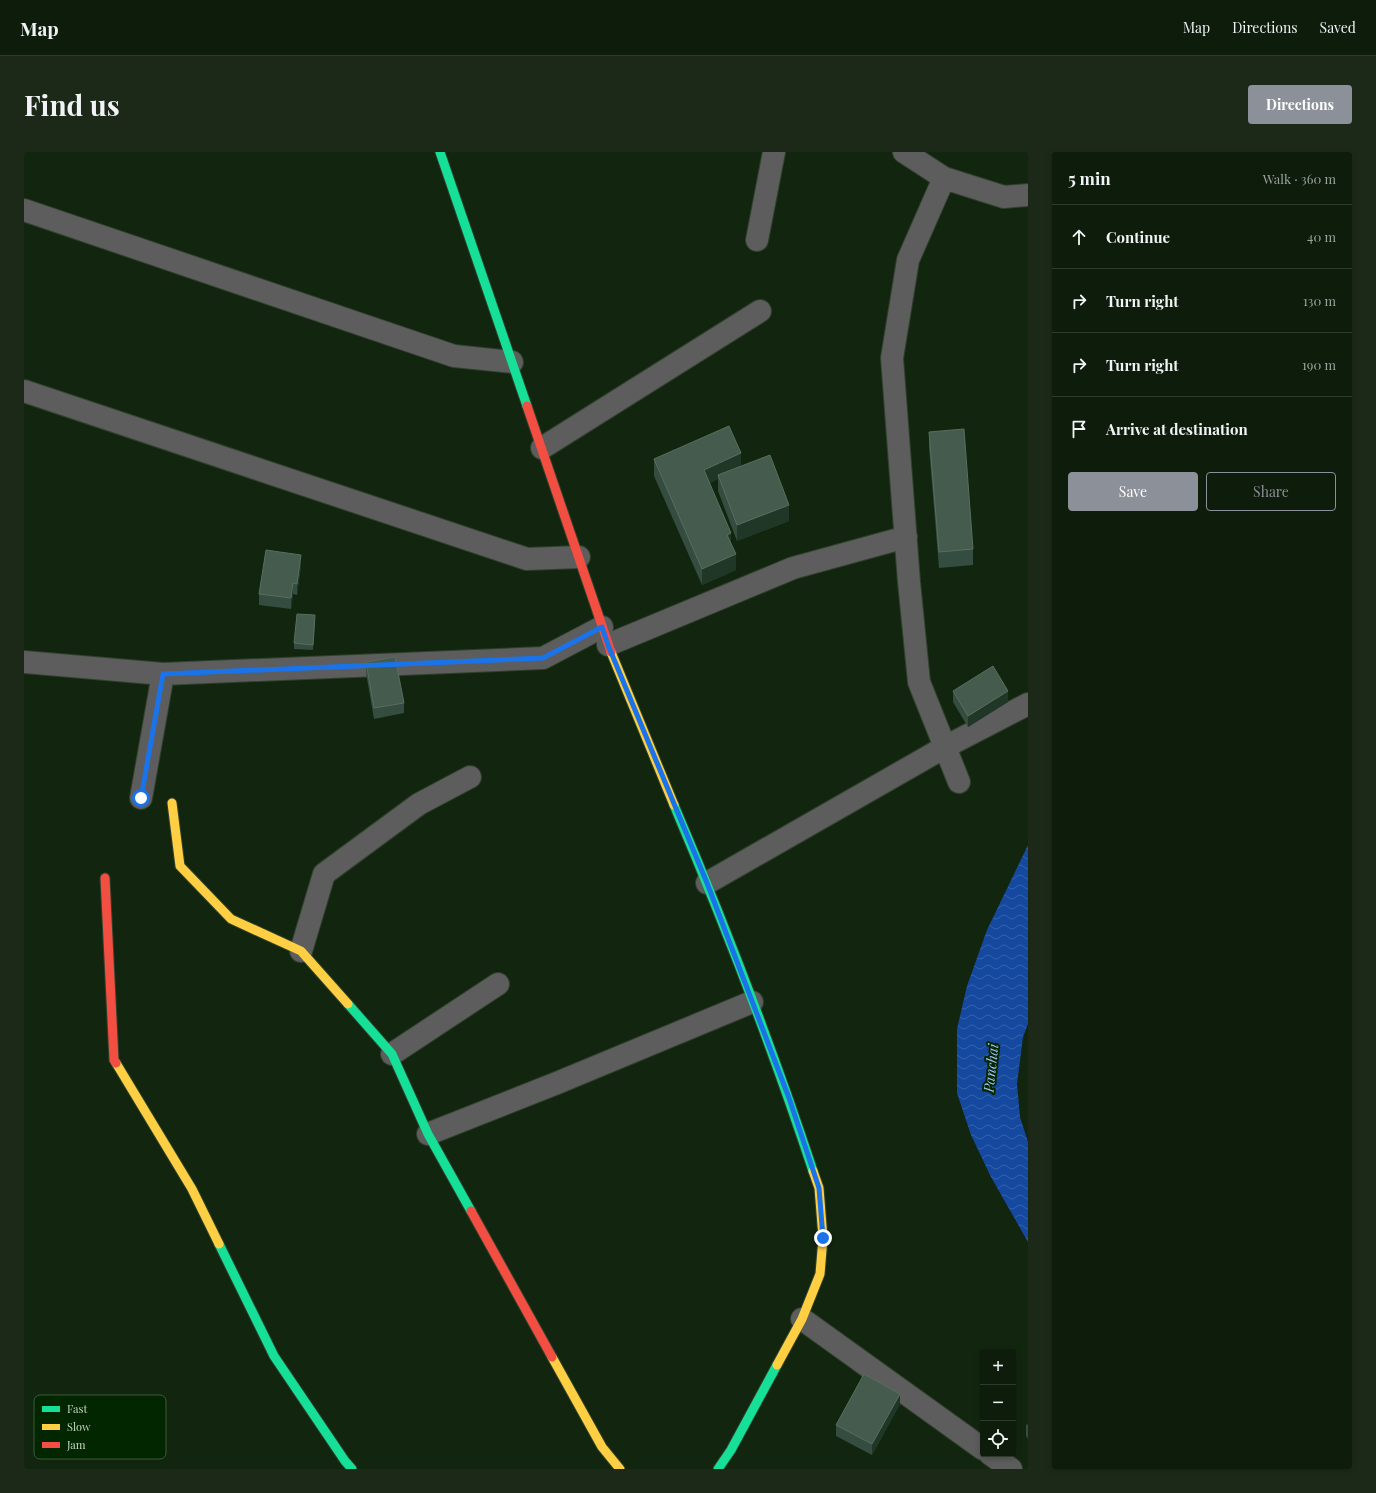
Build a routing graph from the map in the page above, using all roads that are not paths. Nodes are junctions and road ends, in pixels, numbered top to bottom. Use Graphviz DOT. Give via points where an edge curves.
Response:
graph roads {
  1 [pos="440,152"];
  2 [pos="774,152"];
  3 [pos="904,152"];
  4 [pos="944,178"];
  5 [pos="1028,195"];
  6 [pos="24,210"];
  7 [pos="757,240"];
  8 [pos="760,311"];
  9 [pos="512,362"];
  10 [pos="24,391"];
  11 [pos="542,448"];
  12 [pos="906,537"];
  13 [pos="579,557"];
  14 [pos="605,636"];
  15 [pos="24,662"];
  16 [pos="163,674"];
  17 [pos="1028,704"];
  18 [pos="945,747"];
  19 [pos="470,777"];
  20 [pos="959,782"];
  21 [pos="141,798"];
  22 [pos="172,803"];
  23 [pos="105,878"];
  24 [pos="707,883"];
  25 [pos="301,951"];
  26 [pos="498,984"];
  27 [pos="752,1002"];
  28 [pos="392,1054"];
  29 [pos="428,1134"];
  30 [pos="802,1319"];
  31 [pos="980,1447"];
  32 [pos="994,1457"];
  33 [pos="352,1469"];
  34 [pos="620,1469"];
  35 [pos="718,1469"];
  36 [pos="1011,1469"];
  1 -- 9 [label="street"];
  2 -- 7 [label="street"];
  3 -- 4 [label="street"];
  4 -- 5 [label="street" via="1004,197"];
  4 -- 12 [label="street" via="908,260 892,358"];
  6 -- 9 [label="street" via="454,356"];
  8 -- 11 [label="street"];
  9 -- 11 [label="street"];
  10 -- 13 [label="street" via="527,559"];
  11 -- 13 [label="street"];
  12 -- 14 [label="street" via="793,568"];
  12 -- 18 [label="street" via="919,682"];
  13 -- 14 [label="street"];
  14 -- 16 [label="street" via="543,658"];
  14 -- 24 [label="street"];
  15 -- 16 [label="street"];
  16 -- 21 [label="street"];
  17 -- 18 [label="street"];
  18 -- 20 [label="street"];
  18 -- 24 [label="street"];
  19 -- 25 [label="street" via="420,804 324,874"];
  22 -- 25 [label="street" via="180,866 231,919"];
  23 -- 33 [label="street" via="114,1060 192,1189 274,1356"];
  24 -- 27 [label="street"];
  25 -- 28 [label="street"];
  26 -- 28 [label="street"];
  27 -- 29 [label="street"];
  27 -- 30 [label="street" via="789,1098 819,1188 823,1238 820,1274"];
  28 -- 29 [label="street"];
  29 -- 34 [label="street" via="602,1447"];
  30 -- 31 [label="street"];
  30 -- 35 [label="street" via="731,1450"];
  32 -- 36 [label="street"];
}
